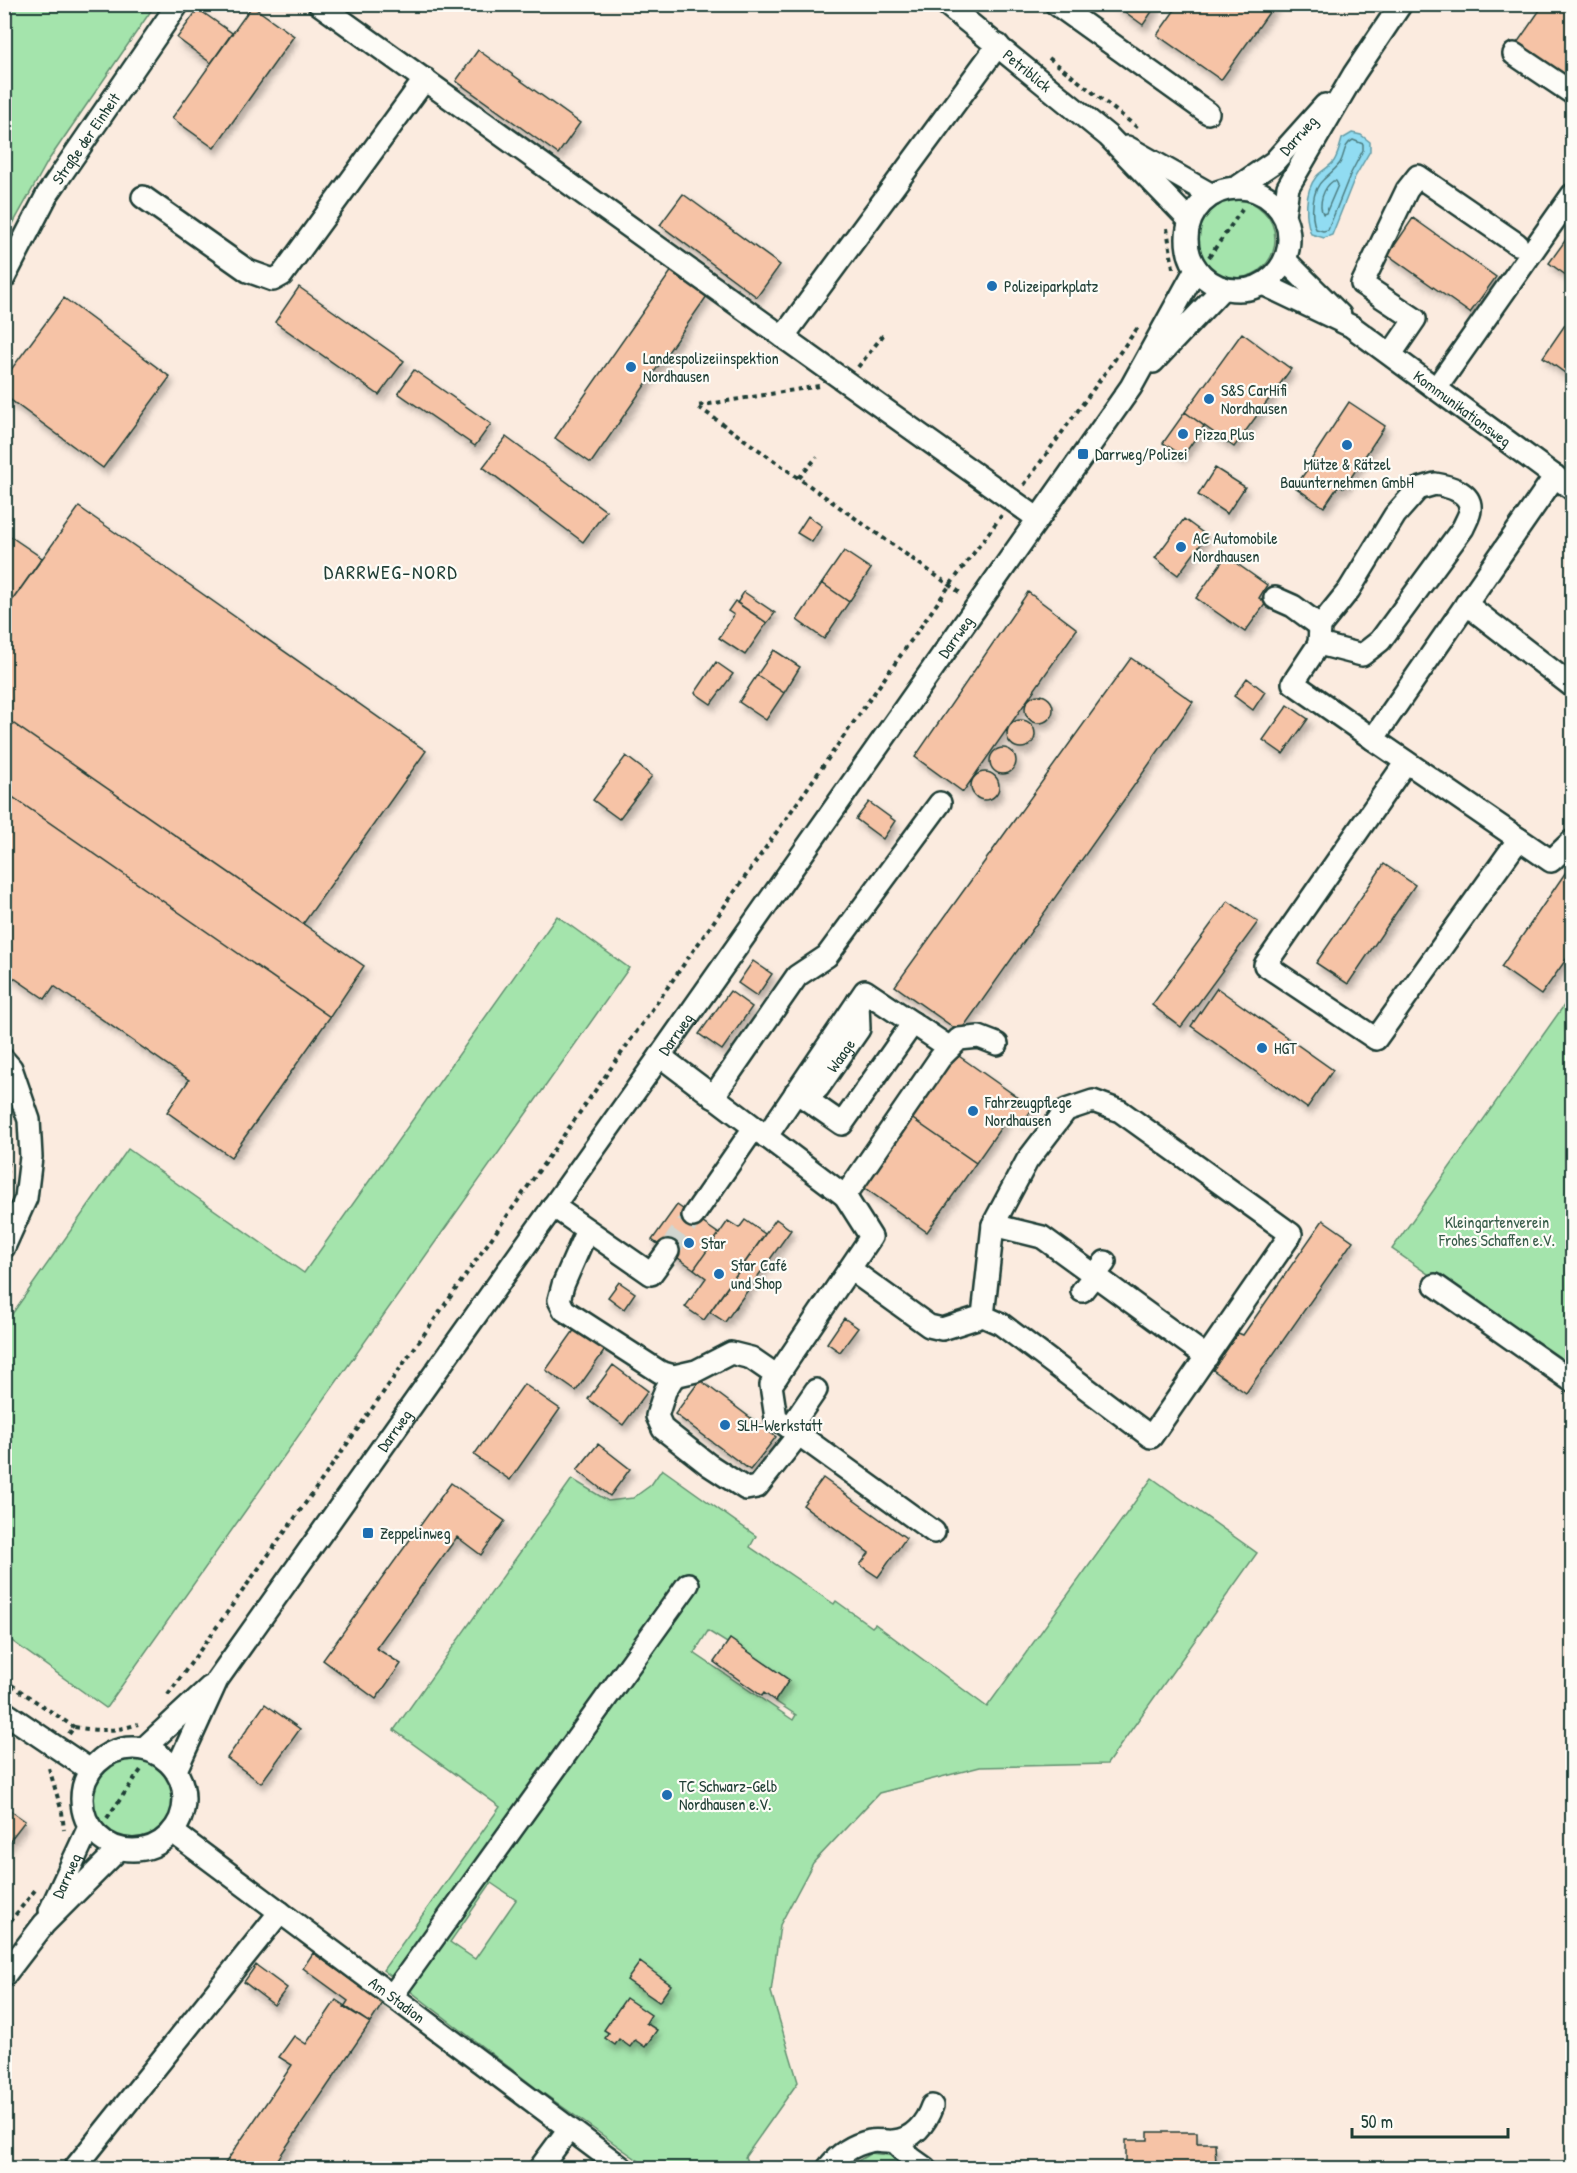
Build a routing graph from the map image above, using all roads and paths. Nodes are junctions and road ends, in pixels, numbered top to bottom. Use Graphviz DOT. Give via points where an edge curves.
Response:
graph roads {
  1 [pos="178,4"];
  2 [pos="319,4"];
  3 [pos="1056,4"];
  4 [pos="1401,4"];
  5 [pos="959,8"];
  6 [pos="998,45"];
  7 [pos="1044,54"];
  8 [pos="1514,54"];
  9 [pos="1354,74"];
  10 [pos="425,79"];
  11 [pos="1572,93"];
  12 [pos="1208,113"];
  13 [pos="1144,132"];
  14 [pos="1108,136"];
  15 [pos="1246,189"];
  16 [pos="1212,195"];
  17 [pos="1572,195"];
  18 [pos="143,197"];
  19 [pos="1284,215"];
  20 [pos="1190,221"];
  21 [pos="1167,227"];
  22 [pos="1517,243"];
  23 [pos="1285,260"];
  24 [pos="1173,270"];
  25 [pos="1197,271"];
  26 [pos="4,278"];
  27 [pos="1263,284"];
  28 [pos="1223,288"];
  29 [pos="1144,319"];
  30 [pos="1351,326"];
  31 [pos="885,333"];
  32 [pos="783,337"];
  33 [pos="1391,354"];
  34 [pos="846,382"];
  35 [pos="1131,387"];
  36 [pos="1437,387"];
  37 [pos="817,457"];
  38 [pos="1555,476"];
  39 [pos="799,478"];
  40 [pos="1572,489"];
  41 [pos="1013,500"];
  42 [pos="1037,518"];
  43 [pos="950,585"];
  44 [pos="1275,598"];
  45 [pos="977,604"];
  46 [pos="1466,604"];
  47 [pos="1319,635"];
  48 [pos="1572,686"];
  49 [pos="1373,739"];
  50 [pos="1406,762"];
  51 [pos="940,803"];
  52 [pos="1519,839"];
  53 [pos="1572,841"];
  54 [pos="913,1023"];
  55 [pos="997,1044"];
  56 [pos="950,1048"];
  57 [pos="660,1056"];
  58 [pos="4,1060"];
  59 [pos="796,1092"];
  60 [pos="713,1097"];
  61 [pos="4,1125"];
  62 [pos="760,1132"];
  63 [pos="4,1180"];
  64 [pos="845,1196"];
  65 [pos="553,1206"];
  66 [pos="693,1216"];
  67 [pos="993,1225"];
  68 [pos="587,1230"];
  69 [pos="4,1247"];
  70 [pos="668,1251"];
  71 [pos="849,1269"];
  72 [pos="1435,1285"];
  73 [pos="983,1316"];
  74 [pos="1208,1357"];
  75 [pos="674,1376"];
  76 [pos="777,1376"];
  77 [pos="1572,1381"];
  78 [pos="816,1390"];
  79 [pos="794,1431"];
  80 [pos="934,1532"];
  81 [pos="688,1584"];
  82 [pos="4,1680"];
  83 [pos="217,1680"];
  84 [pos="166,1698"];
  85 [pos="4,1712"];
  86 [pos="148,1721"];
  87 [pos="74,1727"];
  88 [pos="59,1749"];
  89 [pos="148,1750"];
  90 [pos="90,1770"];
  91 [pos="176,1770"];
  92 [pos="92,1831"];
  93 [pos="173,1832"];
  94 [pos="65,1838"];
  95 [pos="118,1849"];
  96 [pos="43,1881"];
  97 [pos="280,1912"];
  98 [pos="44,1924"];
  99 [pos="4,1929"];
  100 [pos="4,1976"];
  101 [pos="392,1996"];
  102 [pos="932,2106"];
  103 [pos="569,2129"];
  104 [pos="895,2142"];
  105 [pos="75,2169"];
  106 [pos="540,2169"];
  107 [pos="622,2169"];
  108 [pos="828,2169"];
  109 [pos="925,2169"];
  1 -- 26 [label="street, Straße der Einheit" via="47,195"];
  2 -- 10 [label="street"];
  3 -- 12 [label="street"];
  4 -- 9 [label="street, Darrweg"];
  5 -- 6 [label="street, Petriblick"];
  6 -- 14 [label="street, Petriblick"];
  6 -- 32 [label="street"];
  7 -- 13 [label="path"];
  8 -- 11 [label="street"];
  9 -- 15 [label="street, Darrweg"];
  9 -- 19 [label="street, Darrweg" via="1288,187"];
  10 -- 18 [label="street" via="282,274 273,280 248,271"];
  10 -- 32 [label="street"];
  14 -- 16 [label="street, Petriblick"];
  14 -- 20 [label="street, Petriblick"];
  15 -- 16 [label="street, Darrweg"];
  15 -- 19 [label="street" via="1272,200"];
  15 -- 25 [label="path"];
  16 -- 20 [label="street"];
  17 -- 36 [label="street"];
  19 -- 23 [label="street, Darrweg" via="1289,230"];
  20 -- 25 [label="street" via="1187,244"];
  21 -- 24 [label="path"];
  22 -- 33 [label="street" via="1418,176 1407,190 1362,284 1415,319"];
  23 -- 27 [label="street"];
  23 -- 30 [label="street, Kommunikationsweg"];
  25 -- 28 [label="street"];
  25 -- 35 [label="street, Darrweg"];
  27 -- 28 [label="street" via="1251,289"];
  27 -- 30 [label="street, Kommunikationsweg"];
  28 -- 35 [label="street, Darrweg"];
  29 -- 41 [label="path"];
  30 -- 33 [label="street, Kommunikationsweg"];
  31 -- 34 [label="path"];
  32 -- 34 [label="street"];
  33 -- 36 [label="street, Kommunikationsweg"];
  34 -- 39 [label="path" via="697,406"];
  34 -- 41 [label="street"];
  35 -- 42 [label="street, Darrweg"];
  36 -- 38 [label="street, Kommunikationsweg"];
  37 -- 39 [label="path"];
  38 -- 40 [label="street, Kommunikationsweg"];
  38 -- 46 [label="street"];
  39 -- 43 [label="path"];
  41 -- 42 [label="street"];
  41 -- 43 [label="path"];
  42 -- 45 [label="street, Darrweg"];
  43 -- 45 [label="path"];
  43 -- 84 [label="path"];
  44 -- 47 [label="street" via="1293,606"];
  45 -- 57 [label="street, Darrweg"];
  46 -- 48 [label="street"];
  46 -- 49 [label="street"];
  47 -- 47 [label="street" via="1395,515 1418,489 1435,484 1452,487 1467,499 1470,510 1463,528 1380,640 1362,655"];
  47 -- 49 [label="street" via="1293,683"];
  49 -- 50 [label="street"];
  50 -- 52 [label="street"];
  50 -- 52 [label="street" via="1265,965 1376,1039"];
  51 -- 60 [label="street" via="826,956 797,976"];
  52 -- 53 [label="street" via="1551,861"];
  54 -- 56 [label="street"];
  54 -- 59 [label="street" via="842,1124"];
  54 -- 59 [label="street" via="865,991"];
  55 -- 56 [label="street" via="979,1037 959,1039"];
  56 -- 64 [label="street"];
  57 -- 60 [label="street"];
  57 -- 65 [label="street, Darrweg"];
  58 -- 69 [label="street" via="11,1068 29,1120 31,1157 26,1198"];
  59 -- 62 [label="street"];
  60 -- 62 [label="street"];
  61 -- 63 [label="path" via="8,1167"];
  62 -- 64 [label="street"];
  62 -- 66 [label="street"];
  64 -- 71 [label="street" via="871,1237"];
  65 -- 68 [label="street"];
  65 -- 83 [label="street, Darrweg"];
  67 -- 73 [label="street"];
  67 -- 74 [label="street" via="1042,1237"];
  67 -- 74 [label="street" via="1027,1161 1066,1110 1093,1101 1120,1111 1291,1234"];
  68 -- 70 [label="street" via="651,1274"];
  68 -- 75 [label="street" via="563,1285 559,1300 564,1310 660,1372"];
  71 -- 73 [label="street" via="929,1326 942,1329"];
  71 -- 76 [label="street"];
  72 -- 77 [label="street"];
  73 -- 74 [label="street" via="1001,1324 1151,1437"];
  75 -- 76 [label="street" via="696,1371 731,1353 751,1358"];
  75 -- 79 [label="street" via="657,1416 663,1429 746,1489 757,1487"];
  76 -- 79 [label="street" via="771,1385 776,1418"];
  78 -- 79 [label="street"];
  79 -- 80 [label="street"];
  81 -- 101 [label="street"];
  82 -- 87 [label="path"];
  83 -- 89 [label="street, Darrweg"];
  83 -- 91 [label="street, Darrweg"];
  85 -- 88 [label="street"];
  86 -- 87 [label="path" via="102,1731"];
  87 -- 88 [label="path"];
  88 -- 90 [label="street"];
  88 -- 94 [label="path" via="48,1765 63,1812"];
  89 -- 90 [label="street" via="113,1751"];
  89 -- 91 [label="street"];
  89 -- 92 [label="path"];
  90 -- 92 [label="street" via="83,1785 82,1802"];
  91 -- 93 [label="street" via="183,1785 184,1802"];
  92 -- 95 [label="street, Darrweg"];
  92 -- 98 [label="street, Darrweg"];
  93 -- 95 [label="street" via="148,1848"];
  93 -- 97 [label="street, Am Stadion"];
  95 -- 98 [label="street, Darrweg"];
  96 -- 99 [label="path"];
  97 -- 101 [label="street, Am Stadion"];
  97 -- 105 [label="street"];
  98 -- 100 [label="street, Darrweg"];
  101 -- 103 [label="street, Am Stadion"];
  102 -- 104 [label="street" via="915,2133"];
  103 -- 106 [label="street"];
  103 -- 107 [label="street, Am Stadion"];
  104 -- 108 [label="street" via="872,2140 849,2148"];
  104 -- 109 [label="street"];
}
